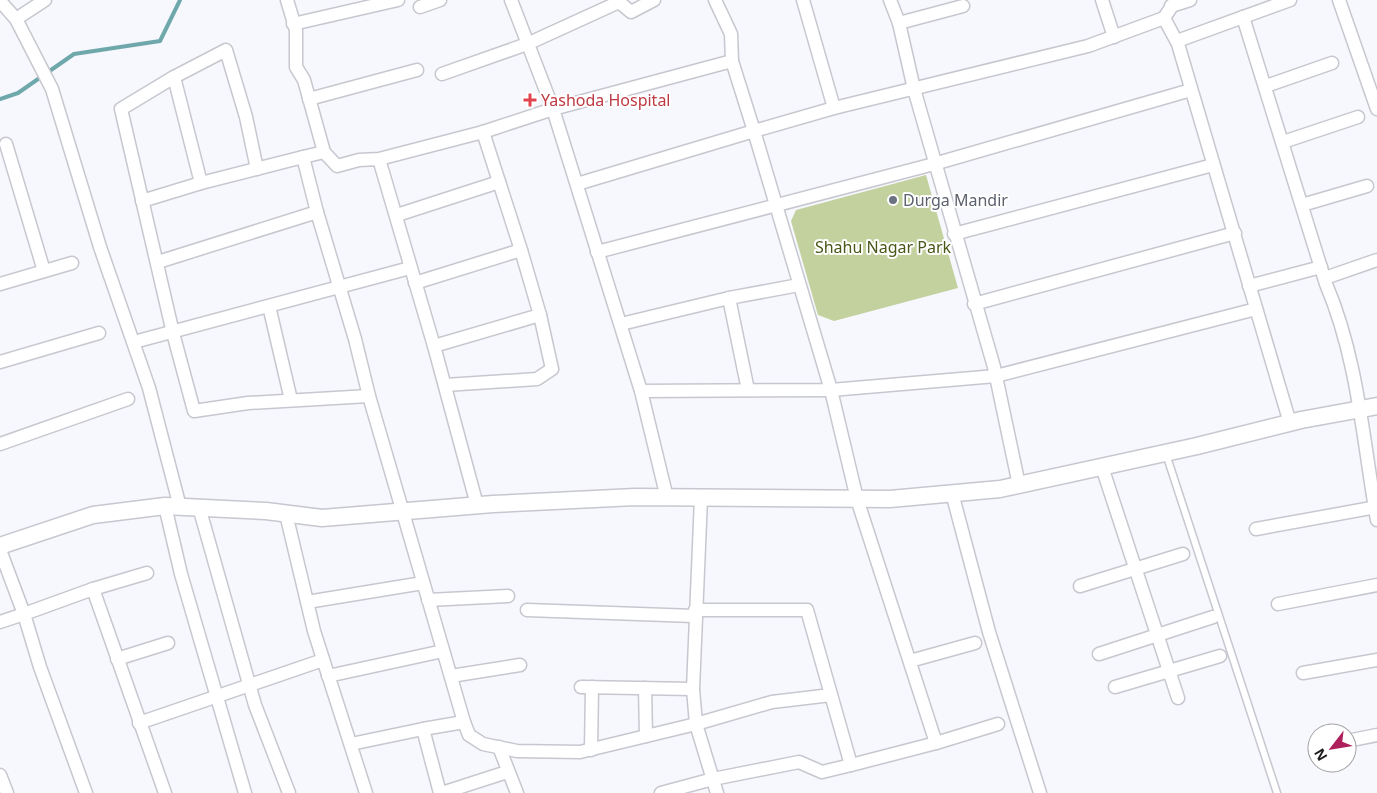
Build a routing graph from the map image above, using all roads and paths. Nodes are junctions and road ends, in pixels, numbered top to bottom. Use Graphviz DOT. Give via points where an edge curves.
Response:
graph roads {
  1 [pos="45,0"];
  2 [pos="288,0"];
  3 [pos="398,0"];
  4 [pos="440,0"];
  5 [pos="511,0"];
  6 [pos="654,0"];
  7 [pos="714,0"];
  8 [pos="803,0"];
  9 [pos="890,0"];
  10 [pos="1102,0"];
  11 [pos="1190,0"];
  12 [pos="1290,0"];
  13 [pos="1339,0"];
  14 [pos="0,1"];
  15 [pos="618,1"];
  16 [pos="1173,3"];
  17 [pos="963,6"];
  18 [pos="420,7"];
  19 [pos="1243,16"];
  20 [pos="1164,18"];
  21 [pos="16,19"];
  22 [pos="899,23"];
  23 [pos="293,24"];
  24 [pos="1114,37"];
  25 [pos="1176,41"];
  26 [pos="527,44"];
  27 [pos="732,61"];
  28 [pos="1332,63"];
  29 [pos="417,70"];
  30 [pos="442,74"];
  31 [pos="174,77"];
  32 [pos="1266,86"];
  33 [pos="914,89"];
  34 [pos="1191,90"];
  35 [pos="309,99"];
  36 [pos="834,108"];
  37 [pos="553,109"];
  38 [pos="1377,109"];
  39 [pos="1358,117"];
  40 [pos="754,131"];
  41 [pos="483,132"];
  42 [pos="1282,142"];
  43 [pos="6,144"];
  44 [pos="324,152"];
  45 [pos="303,157"];
  46 [pos="379,159"];
  47 [pos="934,164"];
  48 [pos="1213,165"];
  49 [pos="257,169"];
  50 [pos="499,182"];
  51 [pos="201,183"];
  52 [pos="577,184"];
  53 [pos="1367,186"];
  54 [pos="142,201"];
  55 [pos="1302,205"];
  56 [pos="775,206"];
  57 [pos="317,212"];
  58 [pos="397,215"];
  59 [pos="1235,233"];
  60 [pos="954,234"];
  61 [pos="522,250"];
  62 [pos="597,252"];
  63 [pos="1377,260"];
  64 [pos="158,262"];
  65 [pos="72,263"];
  66 [pos="410,268"];
  67 [pos="44,271"];
  68 [pos="1323,273"];
  69 [pos="415,283"];
  70 [pos="0,284"];
  71 [pos="799,285"];
  72 [pos="1250,286"];
  73 [pos="340,287"];
  74 [pos="729,298"];
  75 [pos="974,304"];
  76 [pos="269,306"];
  77 [pos="1256,309"];
  78 [pos="540,315"];
  79 [pos="621,324"];
  80 [pos="173,332"];
  81 [pos="99,334"];
  82 [pos="134,342"];
  83 [pos="434,346"];
  84 [pos="0,362"];
  85 [pos="996,376"];
  86 [pos="445,385"];
  87 [pos="748,390"];
  88 [pos="831,390"];
  89 [pos="641,391"];
  90 [pos="369,396"];
  91 [pos="128,399"];
  92 [pos="292,400"];
  93 [pos="1369,408"];
  94 [pos="1290,423"];
  95 [pos="0,444"];
  96 [pos="1166,452"];
  97 [pos="1102,466"];
  98 [pos="1019,485"];
  99 [pos="952,493"];
  100 [pos="667,498"];
  101 [pos="701,498"];
  102 [pos="857,499"];
  103 [pos="477,505"];
  104 [pos="172,506"];
  105 [pos="1376,507"];
  106 [pos="199,508"];
  107 [pos="402,512"];
  108 [pos="286,514"];
  109 [pos="1377,520"];
  110 [pos="1256,529"];
  111 [pos="0,546"];
  112 [pos="0,550"];
  113 [pos="1183,554"];
  114 [pos="1136,568"];
  115 [pos="147,573"];
  116 [pos="423,583"];
  117 [pos="1377,585"];
  118 [pos="1080,586"];
  119 [pos="93,589"];
  120 [pos="508,596"];
  121 [pos="428,600"];
  122 [pos="307,602"];
  123 [pos="1278,604"];
  124 [pos="527,610"];
  125 [pos="695,613"];
  126 [pos="24,614"];
  127 [pos="1213,617"];
  128 [pos="0,622"];
  129 [pos="1158,634"];
  130 [pos="168,642"];
  131 [pos="975,643"];
  132 [pos="443,651"];
  133 [pos="1099,654"];
  134 [pos="1220,656"];
  135 [pos="117,659"];
  136 [pos="324,660"];
  137 [pos="1377,660"];
  138 [pos="910,661"];
  139 [pos="520,665"];
  140 [pos="1170,671"];
  141 [pos="1303,672"];
  142 [pos="328,676"];
  143 [pos="451,676"];
  144 [pos="250,685"];
  145 [pos="1115,687"];
  146 [pos="645,688"];
  147 [pos="693,689"];
  148 [pos="831,695"];
  149 [pos="217,696"];
  150 [pos="1178,698"];
  151 [pos="464,722"];
  152 [pos="139,723"];
  153 [pos="696,724"];
  154 [pos="998,724"];
  155 [pos="423,728"];
  156 [pos="1377,735"];
  157 [pos="646,736"];
  158 [pos="1357,739"];
  159 [pos="351,744"];
  160 [pos="936,744"];
  161 [pos="498,747"];
  162 [pos="591,750"];
  163 [pos="851,765"];
  164 [pos="507,772"];
  165 [pos="0,774"];
  166 [pos="713,779"];
  167 [pos="7,793"];
  168 [pos="86,793"];
  169 [pos="165,793"];
  170 [pos="245,793"];
  171 [pos="289,793"];
  172 [pos="366,793"];
  173 [pos="441,793"];
  174 [pos="517,793"];
  175 [pos="661,793"];
  176 [pos="717,793"];
  177 [pos="1040,793"];
  178 [pos="1277,793"];
  1 -- 21 [label="street"];
  2 -- 23 [label="street"];
  3 -- 23 [label="street"];
  4 -- 18 [label="street"];
  5 -- 26 [label="street"];
  6 -- 15 [label="street" via="631,12"];
  7 -- 27 [label="street" via="731,34"];
  8 -- 36 [label="street"];
  9 -- 22 [label="street"];
  10 -- 24 [label="street"];
  11 -- 16 [label="street"];
  12 -- 19 [label="street"];
  13 -- 38 [label="street"];
  14 -- 21 [label="street"];
  15 -- 26 [label="street"];
  16 -- 20 [label="street"];
  17 -- 22 [label="street"];
  19 -- 25 [label="street"];
  19 -- 32 [label="street"];
  20 -- 24 [label="street"];
  20 -- 25 [label="street"];
  21 -- 82 [label="street" via="52,89 100,247"];
  22 -- 33 [label="street"];
  23 -- 35 [label="street" via="296,30 296,67 304,80"];
  24 -- 33 [label="street"];
  25 -- 34 [label="street"];
  26 -- 30 [label="street"];
  26 -- 37 [label="street"];
  27 -- 37 [label="street"];
  27 -- 40 [label="street"];
  28 -- 32 [label="street"];
  29 -- 35 [label="street"];
  31 -- 49 [label="street" via="226,50 246,116"];
  31 -- 51 [label="street"];
  31 -- 54 [label="street" via="121,109"];
  32 -- 42 [label="street"];
  33 -- 36 [label="street"];
  33 -- 47 [label="street"];
  34 -- 47 [label="street"];
  34 -- 48 [label="street"];
  35 -- 44 [label="street"];
  36 -- 40 [label="street"];
  37 -- 41 [label="street"];
  37 -- 52 [label="street"];
  39 -- 42 [label="street"];
  40 -- 52 [label="street"];
  40 -- 56 [label="street"];
  41 -- 46 [label="street"];
  41 -- 50 [label="street"];
  42 -- 55 [label="street"];
  43 -- 67 [label="street"];
  44 -- 45 [label="street"];
  44 -- 46 [label="street" via="338,166"];
  45 -- 49 [label="street"];
  45 -- 57 [label="street"];
  46 -- 58 [label="street"];
  47 -- 56 [label="street"];
  47 -- 60 [label="street"];
  48 -- 59 [label="street"];
  48 -- 60 [label="street"];
  49 -- 51 [label="street"];
  50 -- 58 [label="street"];
  50 -- 61 [label="street"];
  51 -- 54 [label="street"];
  52 -- 62 [label="street"];
  53 -- 55 [label="street"];
  54 -- 64 [label="street"];
  55 -- 68 [label="street"];
  56 -- 62 [label="street"];
  56 -- 71 [label="street"];
  57 -- 64 [label="street"];
  57 -- 73 [label="street"];
  58 -- 66 [label="street"];
  59 -- 72 [label="street"];
  59 -- 75 [label="street"];
  60 -- 75 [label="street"];
  61 -- 69 [label="street"];
  61 -- 78 [label="street"];
  62 -- 79 [label="street"];
  63 -- 68 [label="street"];
  64 -- 80 [label="street"];
  65 -- 67 [label="street"];
  66 -- 69 [label="street"];
  66 -- 73 [label="street"];
  67 -- 70 [label="street"];
  68 -- 72 [label="street"];
  68 -- 93 [label="street"];
  69 -- 83 [label="street"];
  71 -- 74 [label="street"];
  71 -- 88 [label="street"];
  72 -- 77 [label="street"];
  73 -- 76 [label="street"];
  73 -- 90 [label="street"];
  74 -- 79 [label="street"];
  74 -- 87 [label="street"];
  75 -- 85 [label="street"];
  76 -- 80 [label="street"];
  76 -- 92 [label="street"];
  77 -- 85 [label="street"];
  77 -- 94 [label="street"];
  78 -- 83 [label="street"];
  78 -- 86 [label="street" via="552,369 537,379"];
  79 -- 89 [label="street"];
  80 -- 82 [label="street"];
  80 -- 92 [label="street" via="194,411"];
  81 -- 84 [label="street"];
  82 -- 104 [label="street" via="149,388"];
  83 -- 86 [label="street"];
  85 -- 88 [label="street"];
  85 -- 98 [label="street"];
  86 -- 103 [label="street"];
  87 -- 88 [label="street"];
  87 -- 89 [label="street"];
  88 -- 102 [label="street"];
  89 -- 100 [label="street"];
  90 -- 92 [label="street"];
  90 -- 107 [label="street"];
  91 -- 95 [label="street"];
  93 -- 94 [label="street"];
  93 -- 105 [label="street"];
  94 -- 96 [label="street"];
  96 -- 97 [label="street"];
  96 -- 178 [label="lane"];
  97 -- 98 [label="street"];
  97 -- 114 [label="street"];
  98 -- 99 [label="street"];
  99 -- 102 [label="street"];
  99 -- 177 [label="street" via="989,632"];
  100 -- 101 [label="street"];
  100 -- 103 [label="street"];
  101 -- 102 [label="street"];
  101 -- 125 [label="street"];
  102 -- 138 [label="street"];
  103 -- 107 [label="street"];
  104 -- 106 [label="street"];
  104 -- 111 [label="street" via="93,515"];
  104 -- 149 [label="street" via="181,574"];
  105 -- 109 [label="street"];
  105 -- 110 [label="street"];
  106 -- 108 [label="street"];
  106 -- 144 [label="street"];
  107 -- 108 [label="street" via="322,518"];
  107 -- 116 [label="street"];
  108 -- 122 [label="street"];
  112 -- 126 [label="street"];
  113 -- 114 [label="street"];
  114 -- 118 [label="street"];
  114 -- 129 [label="street"];
  115 -- 119 [label="street"];
  116 -- 121 [label="street"];
  116 -- 122 [label="street"];
  117 -- 123 [label="street"];
  119 -- 126 [label="street"];
  119 -- 135 [label="street"];
  120 -- 121 [label="street"];
  121 -- 132 [label="street"];
  122 -- 136 [label="street"];
  124 -- 125 [label="street"];
  125 -- 147 [label="street"];
  125 -- 148 [label="street" via="807,610"];
  126 -- 128 [label="street"];
  126 -- 168 [label="street" via="40,668"];
  127 -- 129 [label="street"];
  129 -- 133 [label="street"];
  129 -- 140 [label="street"];
  130 -- 135 [label="street"];
  131 -- 138 [label="street"];
  132 -- 142 [label="street"];
  132 -- 143 [label="street"];
  134 -- 140 [label="street"];
  135 -- 152 [label="street"];
  136 -- 142 [label="street"];
  136 -- 144 [label="street"];
  137 -- 141 [label="street"];
  138 -- 160 [label="street"];
  139 -- 143 [label="street"];
  140 -- 145 [label="street"];
  140 -- 150 [label="street"];
  142 -- 159 [label="street"];
  143 -- 151 [label="street"];
  144 -- 149 [label="street"];
  144 -- 171 [label="street"];
  146 -- 147 [label="street"];
  146 -- 157 [label="street"];
  146 -- 162 [label="street" via="586,687"];
  147 -- 153 [label="street"];
  148 -- 153 [label="street" via="772,702"];
  148 -- 163 [label="street"];
  149 -- 152 [label="street"];
  149 -- 170 [label="street"];
  151 -- 155 [label="street"];
  151 -- 161 [label="street" via="469,735 475,740"];
  152 -- 169 [label="street"];
  153 -- 157 [label="street"];
  153 -- 166 [label="street"];
  154 -- 160 [label="street"];
  155 -- 159 [label="street"];
  155 -- 173 [label="street"];
  156 -- 158 [label="street"];
  157 -- 162 [label="street"];
  159 -- 172 [label="street"];
  160 -- 163 [label="street"];
  161 -- 162 [label="street" via="517,751"];
  161 -- 164 [label="street"];
  163 -- 166 [label="street" via="822,772 799,762"];
  164 -- 173 [label="street"];
  164 -- 174 [label="street"];
  165 -- 167 [label="street"];
  166 -- 175 [label="street"];
  166 -- 176 [label="street"];
}
